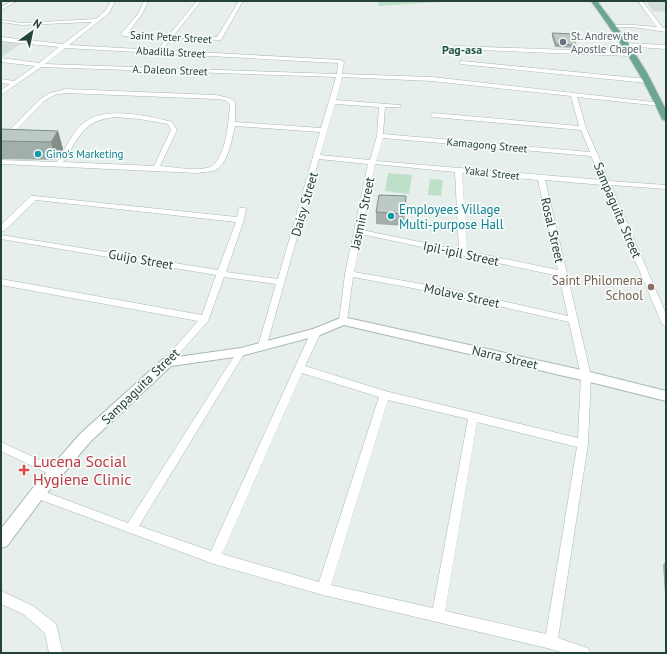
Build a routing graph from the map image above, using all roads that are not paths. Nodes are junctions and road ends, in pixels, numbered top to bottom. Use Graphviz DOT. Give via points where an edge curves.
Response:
graph roads {
  1 [pos="15,1"];
  2 [pos="113,1"];
  3 [pos="146,1"];
  4 [pos="199,1"];
  5 [pos="241,1"];
  6 [pos="594,1"];
  7 [pos="640,1"];
  8 [pos="1,9"];
  9 [pos="96,20"];
  10 [pos="1,21"];
  11 [pos="613,26"];
  12 [pos="664,30"];
  13 [pos="170,36"];
  14 [pos="1,39"];
  15 [pos="625,45"];
  16 [pos="63,46"];
  17 [pos="666,47"];
  18 [pos="455,48"];
  19 [pos="159,51"];
  20 [pos="630,54"];
  21 [pos="1,60"];
  22 [pos="341,62"];
  23 [pos="462,63"];
  24 [pos="40,64"];
  25 [pos="340,76"];
  26 [pos="647,81"];
  27 [pos="1,82"];
  28 [pos="15,83"];
  29 [pos="1,93"];
  30 [pos="574,96"];
  31 [pos="333,102"];
  32 [pos="660,104"];
  33 [pos="382,106"];
  34 [pos="398,106"];
  35 [pos="433,115"];
  36 [pos="666,119"];
  37 [pos="232,124"];
  38 [pos="583,128"];
  39 [pos="324,130"];
  40 [pos="380,136"];
  41 [pos="1,143"];
  42 [pos="594,154"];
  43 [pos="318,157"];
  44 [pos="1,162"];
  45 [pos="372,162"];
  46 [pos="59,164"];
  47 [pos="156,168"];
  48 [pos="458,169"];
  49 [pos="541,178"];
  50 [pos="607,183"];
  51 [pos="666,187"];
  52 [pos="242,210"];
  53 [pos="240,220"];
  54 [pos="1,229"];
  55 [pos="358,231"];
  56 [pos="1,237"];
  57 [pos="463,254"];
  58 [pos="221,274"];
  59 [pos="349,274"];
  60 [pos="563,274"];
  61 [pos="1,282"];
  62 [pos="281,282"];
  63 [pos="205,319"];
  64 [pos="574,320"];
  65 [pos="343,321"];
  66 [pos="666,324"];
  67 [pos="316,332"];
  68 [pos="264,346"];
  69 [pos="241,352"];
  70 [pos="167,362"];
  71 [pos="299,368"];
  72 [pos="586,376"];
  73 [pos="385,395"];
  74 [pos="666,396"];
  75 [pos="473,418"];
  76 [pos="583,444"];
  77 [pos="1,446"];
  78 [pos="55,472"];
  79 [pos="37,494"];
  80 [pos="131,529"];
  81 [pos="1,541"];
  82 [pos="214,558"];
  83 [pos="323,588"];
  84 [pos="1,597"];
  85 [pos="438,615"];
  86 [pos="551,642"];
  87 [pos="56,653"];
  88 [pos="583,653"];
  1 -- 8 [label="street"];
  2 -- 9 [label="street" via="107,12"];
  3 -- 13 [label="street, Saint Peter Street" via="140,14 124,34"];
  4 -- 13 [label="street"];
  5 -- 13 [label="street, Saint Peter Street" via="218,39"];
  6 -- 11 [label="main road"];
  7 -- 12 [label="street"];
  9 -- 10 [label="street" via="22,24"];
  9 -- 16 [label="street"];
  11 -- 12 [label="street"];
  11 -- 15 [label="main road"];
  13 -- 19 [label="street"];
  14 -- 16 [label="street, Abadilla Street"];
  15 -- 17 [label="street"];
  15 -- 20 [label="main road"];
  16 -- 19 [label="street, Abadilla Street"];
  16 -- 24 [label="street"];
  18 -- 20 [label="street"];
  19 -- 22 [label="street, Abadilla Street"];
  20 -- 26 [label="main road"];
  21 -- 24 [label="street, A. Daleon Street"];
  22 -- 25 [label="street, Daisy Street"];
  23 -- 26 [label="street"];
  24 -- 25 [label="street, A. Daleon Street"];
  24 -- 28 [label="street"];
  25 -- 30 [label="street, A. Daleon Street" via="432,79"];
  25 -- 31 [label="street, Daisy Street"];
  26 -- 32 [label="main road"];
  27 -- 28 [label="street"];
  28 -- 29 [label="street"];
  30 -- 32 [label="street, A. Daleon Street"];
  30 -- 38 [label="street, Sampaguita Street"];
  31 -- 33 [label="street"];
  31 -- 39 [label="street, Daisy Street"];
  32 -- 36 [label="main road"];
  33 -- 34 [label="street"];
  33 -- 40 [label="street, Jasmin Street"];
  35 -- 38 [label="street"];
  37 -- 39 [label="street"];
  37 -- 41 [label="street" via="233,104 227,99 66,91 52,94 42,100"];
  37 -- 47 [label="street" via="224,155 218,165 197,171"];
  38 -- 42 [label="street, Sampaguita Street"];
  39 -- 43 [label="street, Daisy Street"];
  40 -- 42 [label="street, Kamagong Street"];
  40 -- 45 [label="street, Jasmin Street"];
  42 -- 50 [label="street, Sampaguita Street"];
  43 -- 45 [label="street, Yakal Street"];
  43 -- 62 [label="street, Daisy Street"];
  44 -- 46 [label="street"];
  45 -- 48 [label="street, Yakal Street"];
  45 -- 55 [label="street, Jasmin Street"];
  46 -- 47 [label="street"];
  46 -- 47 [label="street" via="86,123 96,118 132,117 170,123 174,130"];
  48 -- 49 [label="street, Yakal Street"];
  48 -- 57 [label="street"];
  49 -- 50 [label="street, Yakal Street"];
  49 -- 60 [label="street, Rosal Street"];
  50 -- 51 [label="street, Yakal Street"];
  50 -- 66 [label="street, Sampaguita Street"];
  52 -- 53 [label="street, Sampaguita Street"];
  53 -- 54 [label="street" via="34,198"];
  53 -- 58 [label="street, Sampaguita Street"];
  55 -- 57 [label="street, Ipil-ipil Street"];
  55 -- 59 [label="street, Jasmin Street"];
  56 -- 58 [label="street, Guijo Street"];
  57 -- 60 [label="street, Ipil-ipil Street"];
  58 -- 62 [label="street, Guijo Street"];
  58 -- 63 [label="street, Sampaguita Street"];
  59 -- 64 [label="street, Molave Street" via="450,292"];
  59 -- 65 [label="street, Jasmin Street"];
  60 -- 64 [label="street, Rosal Street"];
  61 -- 63 [label="street"];
  62 -- 68 [label="street, Daisy Street"];
  63 -- 70 [label="street, Sampaguita Street"];
  64 -- 72 [label="street, Rosal Street"];
  65 -- 67 [label="street"];
  65 -- 72 [label="street, Narra Street"];
  67 -- 68 [label="street"];
  67 -- 71 [label="street"];
  68 -- 69 [label="street"];
  69 -- 70 [label="street"];
  69 -- 80 [label="street"];
  70 -- 78 [label="street, Sampaguita Street" via="95,428"];
  71 -- 73 [label="street"];
  71 -- 82 [label="street"];
  72 -- 74 [label="street, Narra Street"];
  72 -- 76 [label="street, Rosal Street"];
  73 -- 75 [label="street"];
  73 -- 83 [label="street"];
  75 -- 76 [label="street"];
  75 -- 85 [label="street"];
  76 -- 86 [label="street, Rosal Street"];
  77 -- 78 [label="street"];
  78 -- 79 [label="street, Sampaguita Street"];
  79 -- 80 [label="street"];
  79 -- 81 [label="street, Sampaguita Street"];
  80 -- 82 [label="street"];
  82 -- 83 [label="street"];
  83 -- 85 [label="street"];
  84 -- 87 [label="street" via="28,610 51,629"];
  85 -- 86 [label="street"];
  86 -- 88 [label="street"];
}
